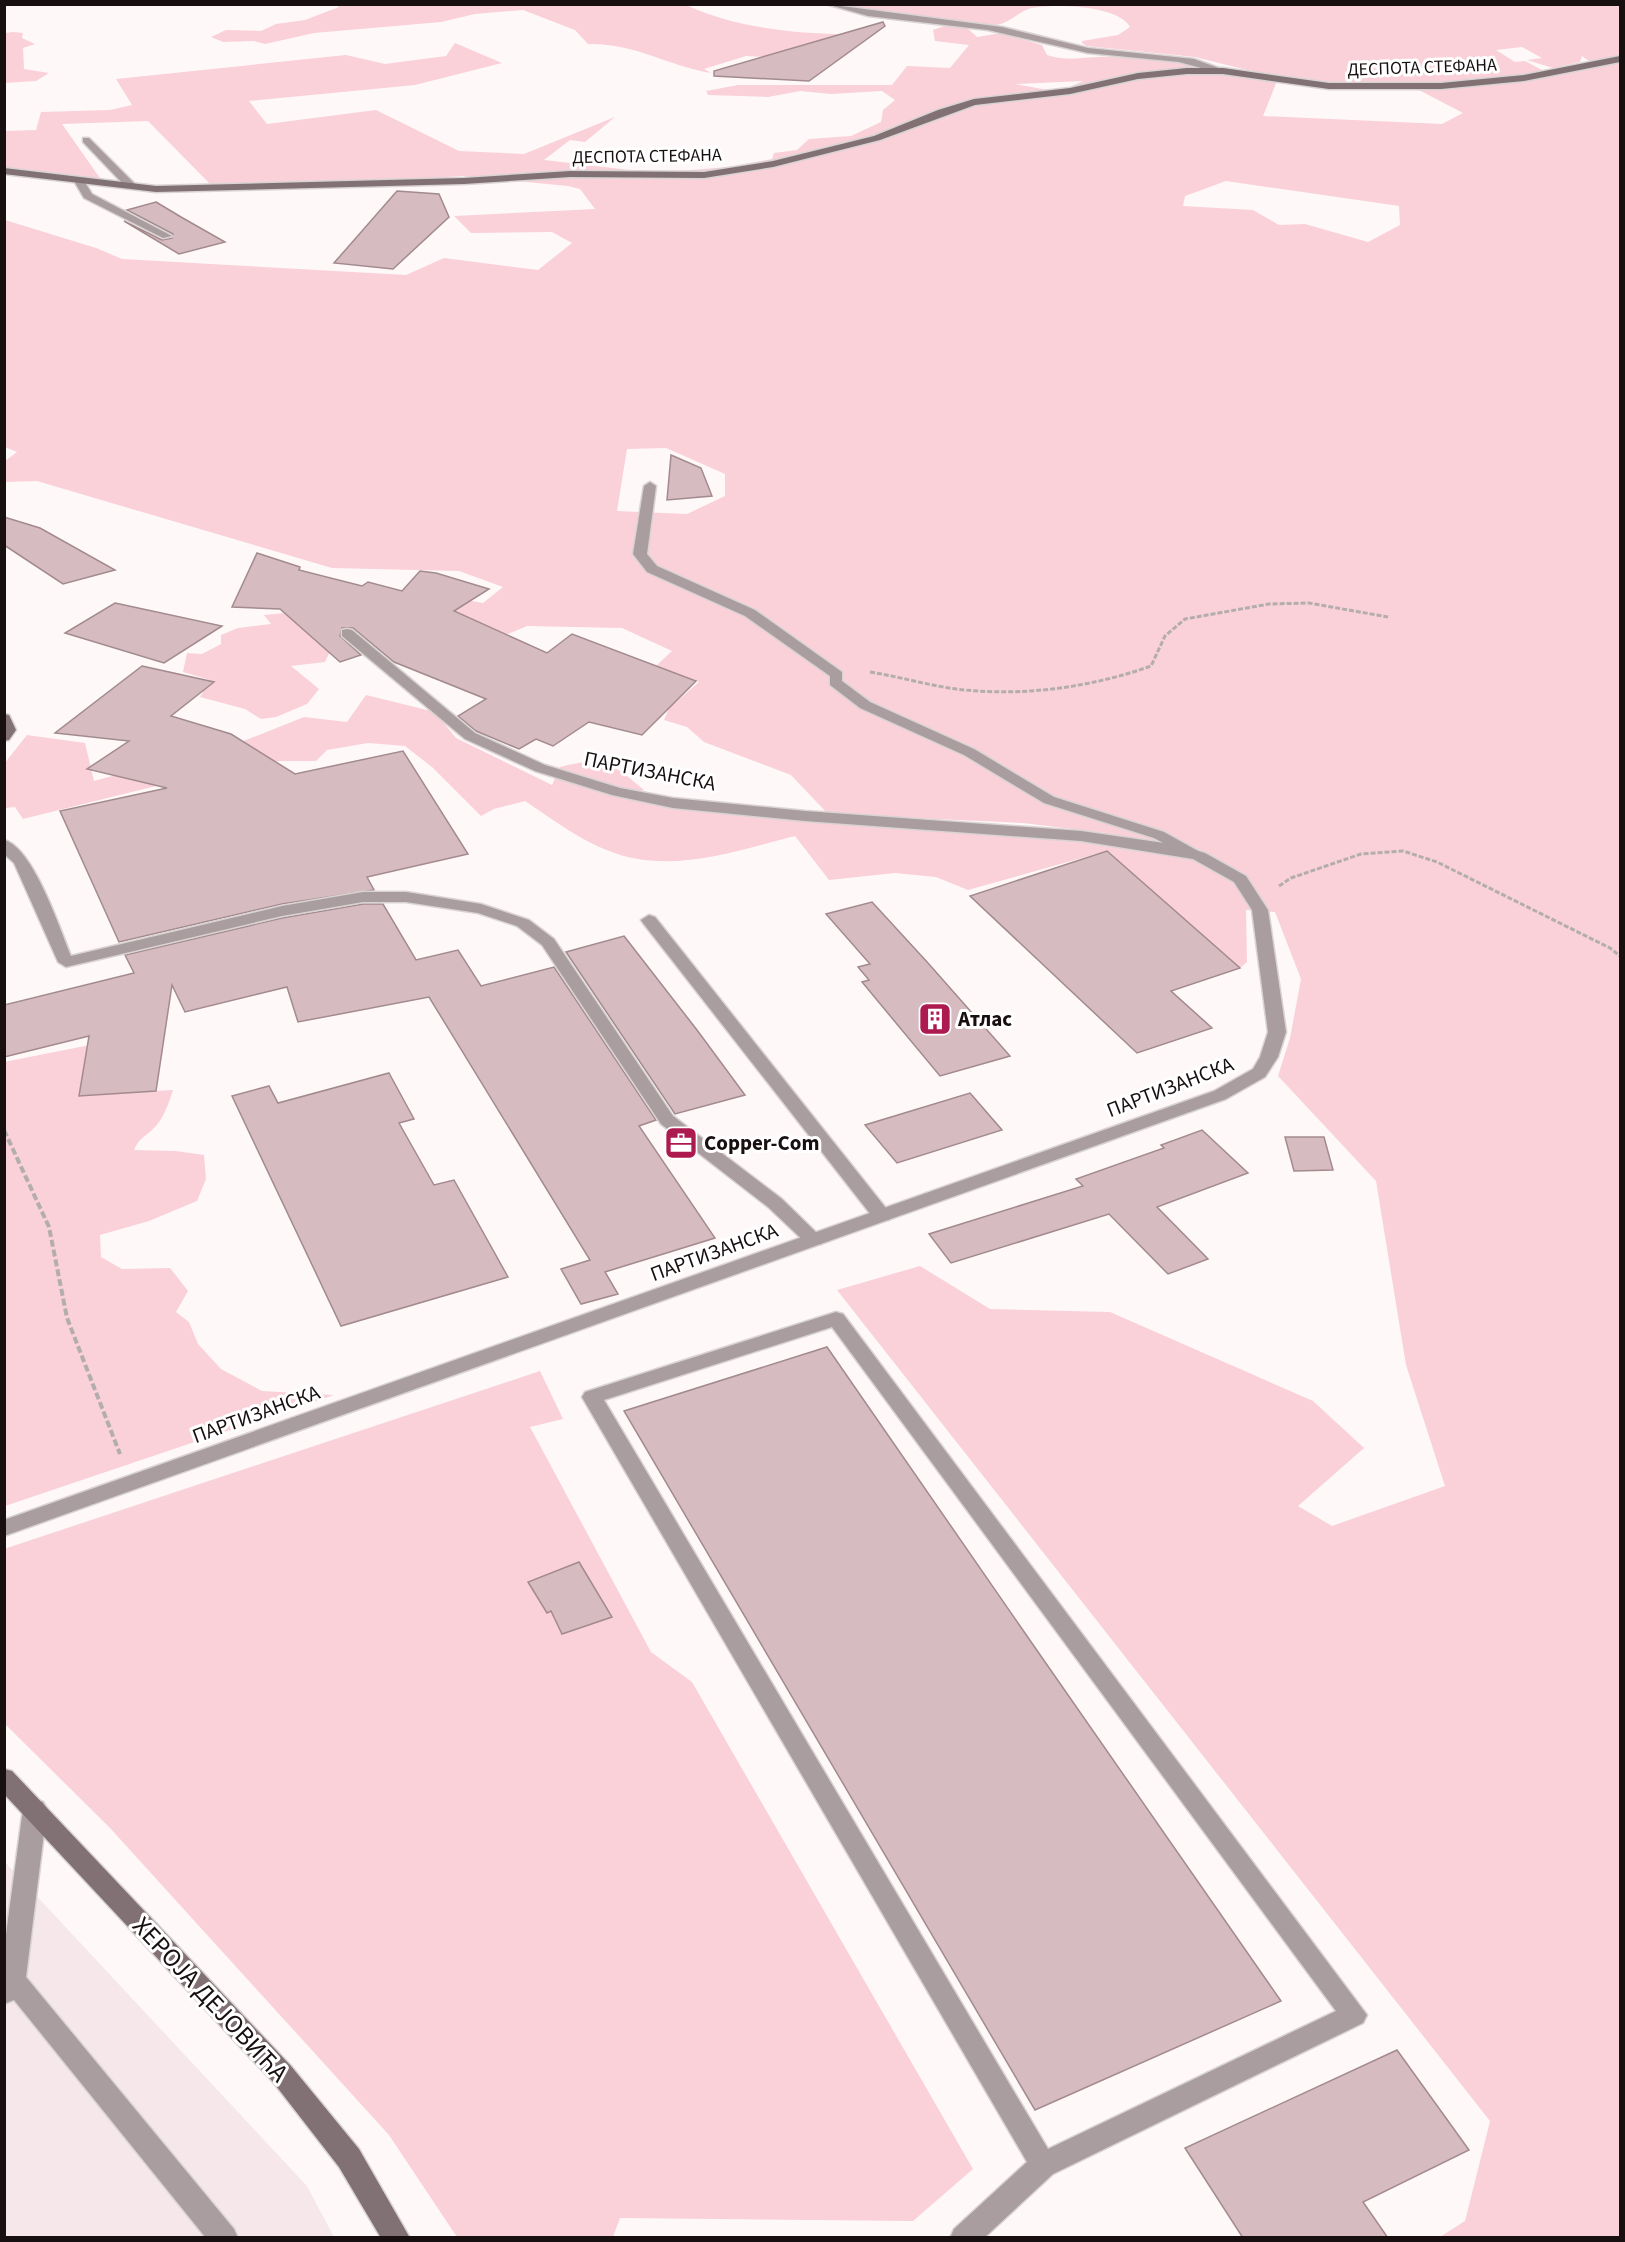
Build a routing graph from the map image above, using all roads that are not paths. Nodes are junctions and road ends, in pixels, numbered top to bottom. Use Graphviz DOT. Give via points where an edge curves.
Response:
graph roads {
  1 [pos="830,4"];
  2 [pos="1620,59"];
  3 [pos="1223,71"];
  4 [pos="86,140"];
  5 [pos="4,171"];
  6 [pos="78,182"];
  7 [pos="131,186"];
  8 [pos="167,236"];
  9 [pos="650,486"];
  10 [pos="347,633"];
  11 [pos="4,718"];
  12 [pos="4,737"];
  13 [pos="4,845"];
  14 [pos="1199,855"];
  15 [pos="649,920"];
  16 [pos="882,1216"];
  17 [pos="814,1240"];
  18 [pos="4,1528"];
  19 [pos="4,1778"];
  20 [pos="35,1809"];
  21 [pos="9,1986"];
  22 [pos="1043,2166"];
  23 [pos="224,2238"];
  24 [pos="396,2238"];
  25 [pos="964,2238"];
  1 -- 3 [label="street, ДЕСПОТА СТЕФАНА" via="1008,30 1094,51 1196,62"];
  2 -- 3 [label="street, ДЕСПОТА СТЕФАНА" via="1499,82 1441,86 1329,86"];
  3 -- 7 [label="street, ДЕСПОТА СТЕФАНА" via="1138,76 1070,91 974,102 877,138 773,164 704,175 570,174 464,181 156,189"];
  4 -- 7 [label="street"];
  5 -- 6 [label="street, ДЕСПОТА СТЕФАНА"];
  6 -- 7 [label="street, ДЕСПОТА СТЕФАНА"];
  6 -- 8 [label="street" via="88,196"];
  9 -- 14 [label="street" via="640,554 652,569 750,613 837,675 835,682 865,705 969,752 1049,800 1159,835"];
  10 -- 14 [label="street, ПАРТИЗАНСКА" via="470,736 540,768 617,792 805,816 1081,836"];
  11 -- 12 [label="street" via="9,730"];
  13 -- 17 [label="street" via="21,861 66,962 282,911 363,897 441,901 523,923 548,942 667,1120 775,1203"];
  14 -- 16 [label="street, ПАРТИЗАНСКА" via="1240,879 1260,910 1277,1032 1264,1070 1246,1084 1220,1095"];
  15 -- 16 [label="street"];
  16 -- 17 [label="street, ПАРТИЗАНСКА"];
  17 -- 18 [label="street, ПАРТИЗАНСКА"];
  19 -- 20 [label="street, ХЕРОЈА ДЕЈОВИЋА"];
  20 -- 21 [label="street"];
  20 -- 24 [label="street, ХЕРОЈА ДЕЈОВИЋА" via="282,2074 349,2158"];
  21 -- 23 [label="street"];
  22 -- 22 [label="street" via="995,2084 592,1397 836,1319 1354,2015"];
  22 -- 25 [label="street"];
}
